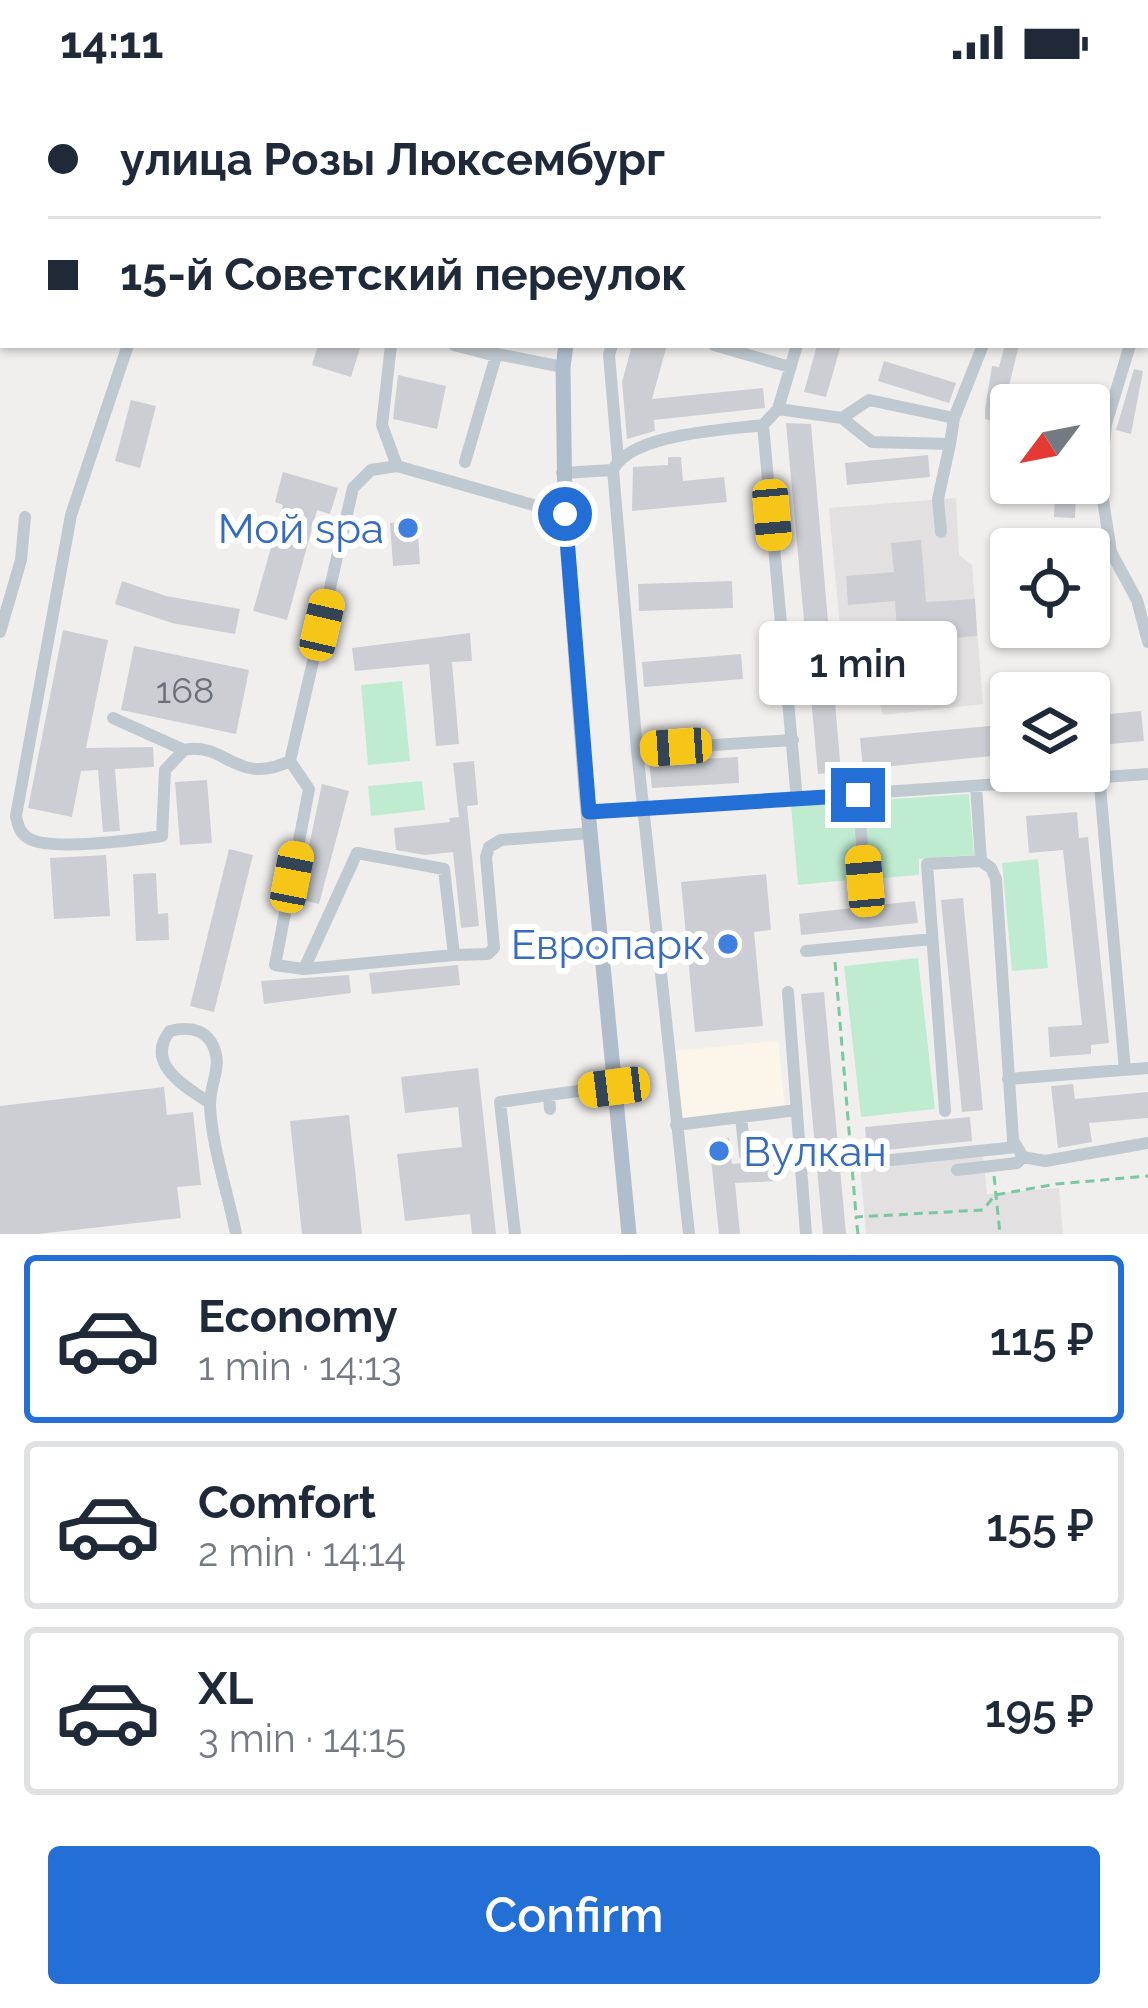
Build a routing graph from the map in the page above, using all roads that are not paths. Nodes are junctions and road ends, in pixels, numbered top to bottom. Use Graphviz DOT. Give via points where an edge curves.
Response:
graph roads {
  1 [pos="127,348"];
  2 [pos="391,348"];
  3 [pos="465,348"];
  4 [pos="486,348"];
  5 [pos="565,348"];
  6 [pos="611,348"];
  7 [pos="724,348"];
  8 [pos="796,348"];
  9 [pos="982,348"];
  10 [pos="1129,348"];
  11 [pos="496,356"];
  12 [pos="790,367"];
  13 [pos="562,368"];
  14 [pos="778,409"];
  15 [pos="842,418"];
  16 [pos="954,418"];
  17 [pos="764,425"];
  18 [pos="950,444"];
  19 [pos="465,462"];
  20 [pos="615,465"];
  21 [pos="397,466"];
  22 [pos="562,473"];
  23 [pos="565,514"];
  24 [pos="25,517"];
  25 [pos="941,532"];
  26 [pos="0,632"];
  27 [pos="1148,642"];
  28 [pos="113,718"];
  29 [pos="793,740"];
  30 [pos="184,750"];
  31 [pos="637,750"];
  32 [pos="290,761"];
  33 [pos="1148,774"];
  34 [pos="1110,776"];
  35 [pos="990,785"];
  36 [pos="976,786"];
  37 [pos="1100,792"];
  38 [pos="858,795"];
  39 [pos="797,800"];
  40 [pos="645,809"];
  41 [pos="589,812"];
  42 [pos="590,833"];
  43 [pos="981,861"];
  44 [pos="865,881"];
  45 [pos="932,939"];
  46 [pos="806,951"];
  47 [pos="454,955"];
  48 [pos="304,969"];
  49 [pos="788,992"];
  50 [pos="1148,1068"];
  51 [pos="1125,1070"];
  52 [pos="1008,1079"];
  53 [pos="614,1087"];
  54 [pos="210,1103"];
  55 [pos="797,1110"];
  56 [pos="945,1111"];
  57 [pos="741,1117"];
  58 [pos="676,1125"];
  59 [pos="1148,1143"];
  60 [pos="1020,1152"];
  61 [pos="745,1155"];
  62 [pos="891,1160"];
  63 [pos="957,1170"];
  64 [pos="806,1233"];
  65 [pos="236,1234"];
  66 [pos="515,1234"];
  67 [pos="629,1234"];
  68 [pos="688,1234"];
  69 [pos="793,1234"];
  1 -- 30 [label="street" via="71,515 17,825 35,842 162,836 165,770"];
  2 -- 21 [label="street" via="382,425"];
  3 -- 11 [label="street"];
  4 -- 11 [label="street"];
  5 -- 13 [label="main road"];
  6 -- 20 [label="street"];
  7 -- 12 [label="street"];
  8 -- 12 [label="street"];
  9 -- 16 [label="street"];
  10 -- 27 [label="street" via="1106,424 1100,480 1111,552"];
  11 -- 13 [label="street"];
  11 -- 19 [label="street"];
  12 -- 14 [label="street"];
  13 -- 22 [label="main road"];
  14 -- 15 [label="street"];
  14 -- 17 [label="street"];
  15 -- 16 [label="street" via="869,400"];
  15 -- 18 [label="street" via="872,442"];
  16 -- 18 [label="street"];
  17 -- 20 [label="street" via="673,436"];
  17 -- 29 [label="street"];
  18 -- 25 [label="street" via="938,499"];
  20 -- 22 [label="street"];
  20 -- 31 [label="street"];
  21 -- 23 [label="street"];
  21 -- 32 [label="street" via="371,470 353,488"];
  22 -- 23 [label="main road"];
  23 -- 41 [label="main road"];
  24 -- 26 [label="street"];
  28 -- 30 [label="street"];
  29 -- 31 [label="street"];
  29 -- 39 [label="street"];
  30 -- 32 [label="street" via="250,771"];
  31 -- 40 [label="street"];
  32 -- 48 [label="street" via="309,789 275,965"];
  33 -- 34 [label="street"];
  35 -- 36 [label="street"];
  36 -- 38 [label="street"];
  36 -- 43 [label="street"];
  37 -- 51 [label="street"];
  38 -- 39 [label="street"];
  38 -- 44 [label="street"];
  39 -- 40 [label="street"];
  40 -- 41 [label="street"];
  40 -- 58 [label="street"];
  41 -- 42 [label="main road"];
  42 -- 47 [label="street" via="489,847 494,948"];
  42 -- 53 [label="main road"];
  43 -- 45 [label="street" via="927,864"];
  43 -- 52 [label="street" via="996,879"];
  45 -- 46 [label="street"];
  45 -- 56 [label="street"];
  47 -- 48 [label="street"];
  47 -- 48 [label="street" via="444,869 357,853"];
  49 -- 55 [label="street"];
  50 -- 51 [label="street"];
  51 -- 52 [label="street"];
  52 -- 60 [label="street"];
  53 -- 66 [label="street" via="549,1102 500,1102"];
  53 -- 67 [label="main road"];
  54 -- 54 [label="street" via="218,1068 208,1036 170,1031 163,1062"];
  54 -- 65 [label="street"];
  55 -- 57 [label="street"];
  55 -- 64 [label="street"];
  57 -- 58 [label="street"];
  57 -- 61 [label="street"];
  58 -- 68 [label="street"];
  59 -- 60 [label="street" via="1045,1161"];
  60 -- 62 [label="street"];
  60 -- 63 [label="street" via="1017,1163"];
  64 -- 69 [label="street"];
}
